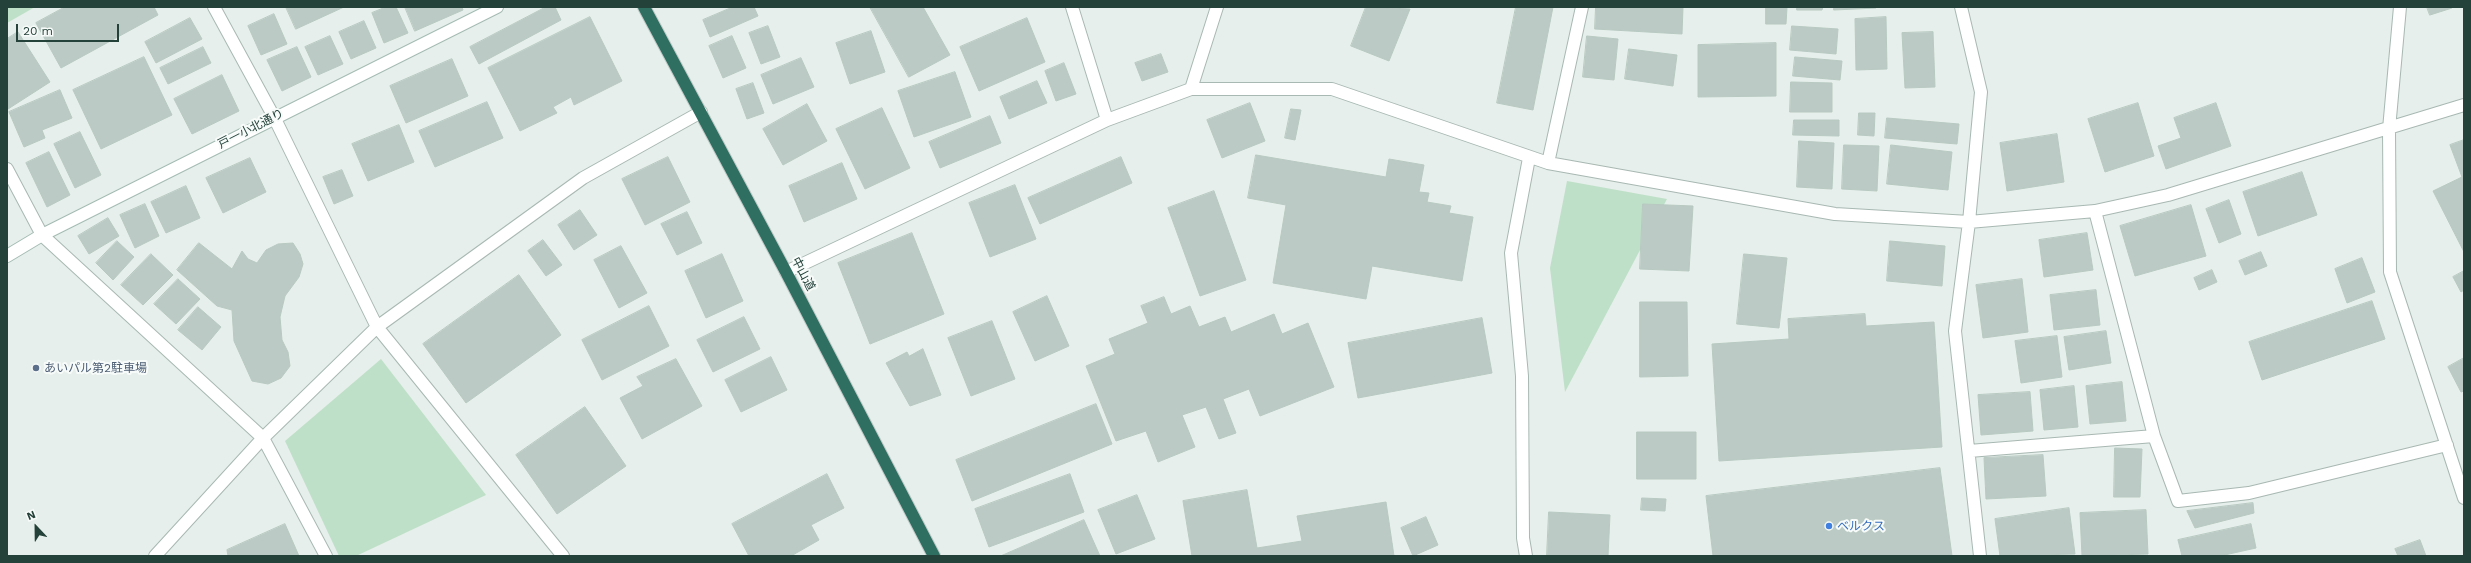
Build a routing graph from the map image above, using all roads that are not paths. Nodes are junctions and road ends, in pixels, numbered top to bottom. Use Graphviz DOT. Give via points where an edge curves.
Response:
graph roads {
  1 [pos="214,7"];
  2 [pos="497,7"];
  3 [pos="644,7"];
  4 [pos="1072,7"];
  5 [pos="1217,7"];
  6 [pos="1582,7"];
  7 [pos="1961,7"];
  8 [pos="2400,7"];
  9 [pos="1191,89"];
  10 [pos="2464,105"];
  11 [pos="701,112"];
  12 [pos="274,117"];
  13 [pos="1108,120"];
  14 [pos="2389,129"];
  15 [pos="1529,158"];
  16 [pos="1548,162"];
  17 [pos="7,169"];
  18 [pos="2095,211"];
  19 [pos="1969,222"];
  20 [pos="42,235"];
  21 [pos="7,256"];
  22 [pos="786,272"];
  23 [pos="377,327"];
  24 [pos="2154,436"];
  25 [pos="263,438"];
  26 [pos="2447,445"];
  27 [pos="1969,451"];
  28 [pos="2464,498"];
  29 [pos="155,556"];
  30 [pos="326,556"];
  31 [pos="563,556"];
  32 [pos="934,556"];
  33 [pos="1526,556"];
  34 [pos="1980,556"];
  1 -- 12 [label="street"];
  2 -- 12 [label="street, 戸一小北通り"];
  3 -- 11 [label="highway, 中山道"];
  4 -- 13 [label="street"];
  5 -- 9 [label="street"];
  6 -- 16 [label="street"];
  7 -- 19 [label="street" via="1981,92"];
  8 -- 14 [label="street"];
  9 -- 13 [label="street"];
  9 -- 15 [label="street" via="1332,90"];
  10 -- 14 [label="street"];
  11 -- 22 [label="highway, 中山道"];
  11 -- 23 [label="street" via="584,178"];
  12 -- 20 [label="street, 戸一小北通り"];
  12 -- 23 [label="street"];
  13 -- 22 [label="street"];
  14 -- 18 [label="street" via="2168,195"];
  14 -- 26 [label="street" via="2390,272"];
  15 -- 16 [label="street"];
  15 -- 33 [label="street" via="1511,253 1522,376 1523,538"];
  16 -- 19 [label="street" via="1835,214"];
  17 -- 20 [label="street"];
  18 -- 19 [label="street"];
  18 -- 24 [label="street"];
  19 -- 27 [label="street" via="1955,331"];
  20 -- 21 [label="street, 戸一小北通り"];
  20 -- 25 [label="street"];
  22 -- 32 [label="highway, 中山道"];
  23 -- 25 [label="street"];
  23 -- 31 [label="street"];
  24 -- 26 [label="street" via="2178,501 2249,493"];
  24 -- 27 [label="street"];
  25 -- 29 [label="street"];
  25 -- 30 [label="street"];
  26 -- 28 [label="street"];
  27 -- 34 [label="street"];
}
